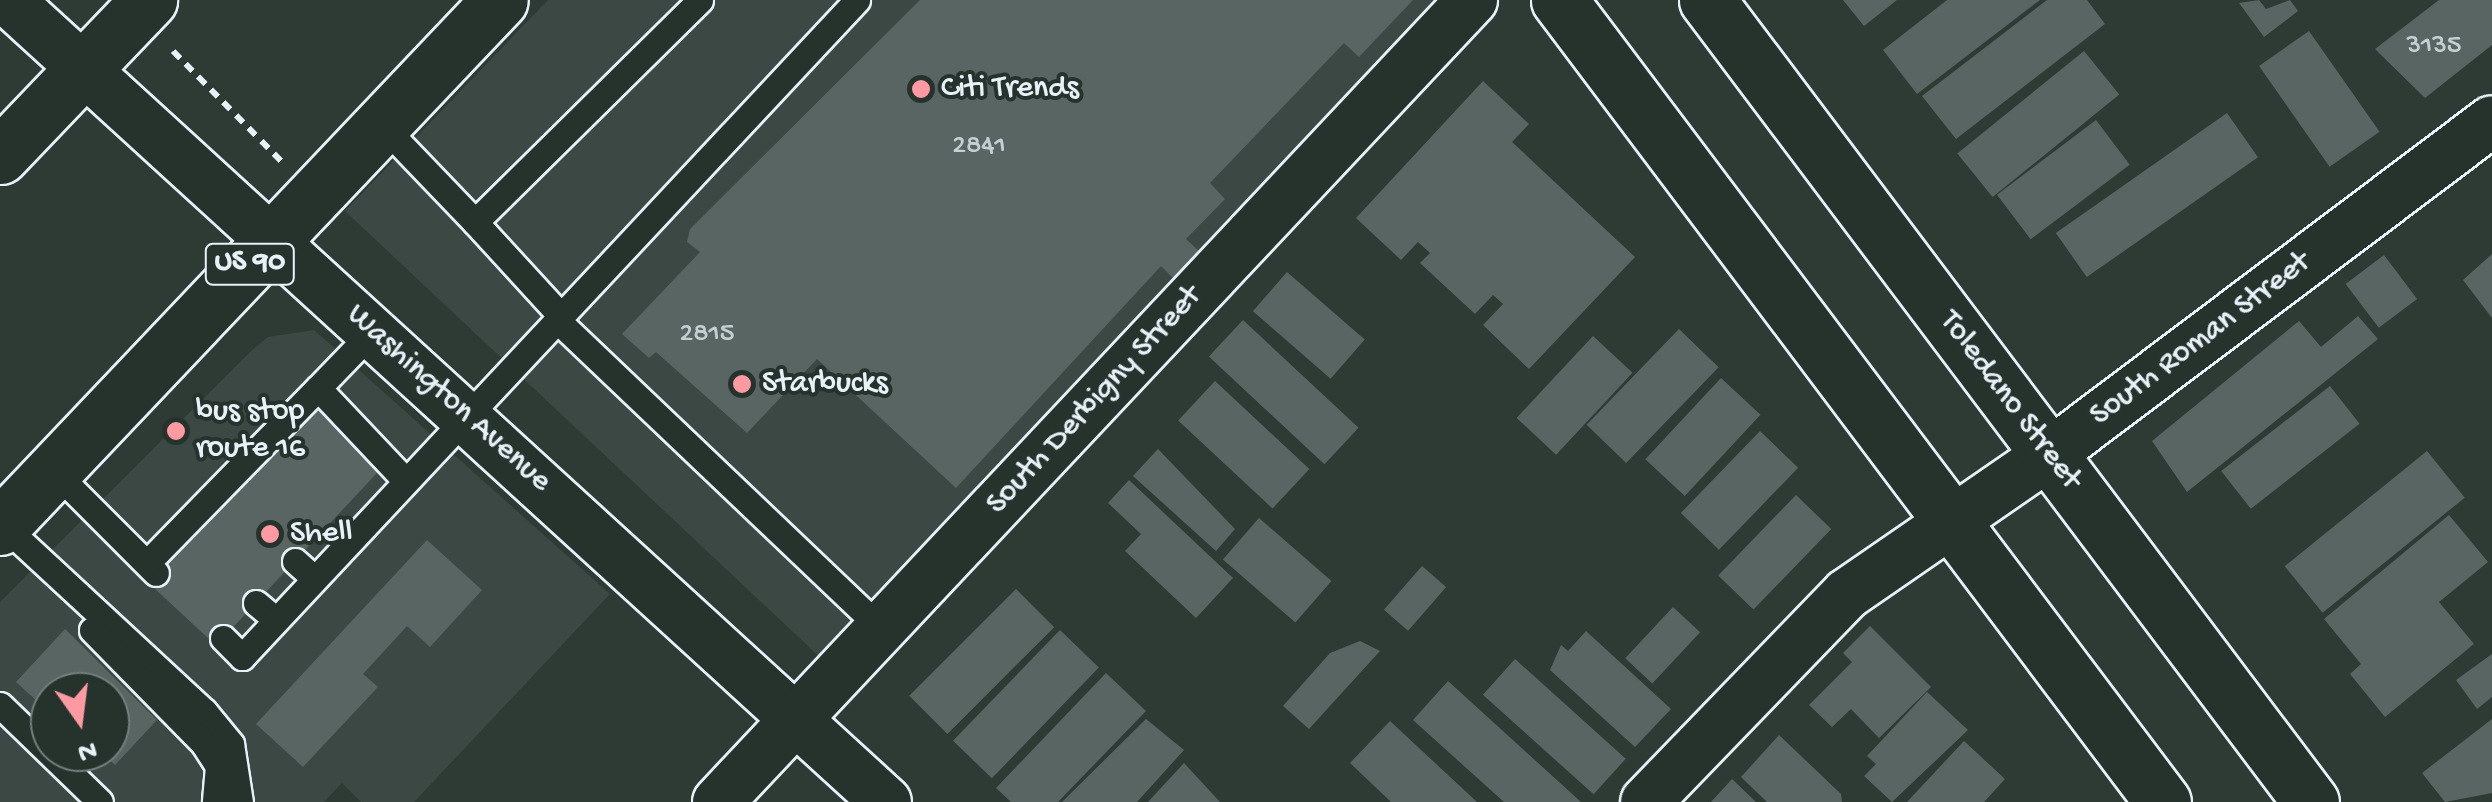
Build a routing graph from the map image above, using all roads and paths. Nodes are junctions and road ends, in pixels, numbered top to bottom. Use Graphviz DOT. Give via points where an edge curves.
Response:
graph roads {
  1 [pos="8,0"];
  2 [pos="149,0"];
  3 [pos="500,0"];
  4 [pos="700,0"];
  5 [pos="856,0"];
  6 [pos="1472,0"];
  7 [pos="1560,0"];
  8 [pos="1707,0"];
  9 [pos="173,51"];
  10 [pos="84,69"];
  11 [pos="2492,121"];
  12 [pos="382,126"];
  13 [pos="0,156"];
  14 [pos="293,172"];
  15 [pos="475,222"];
  16 [pos="274,239"];
  17 [pos="559,318"];
  18 [pos="374,330"];
  19 [pos="318,388"];
  20 [pos="464,413"];
  21 [pos="2050,454"];
  22 [pos="54,471"];
  23 [pos="404,479"];
  24 [pos="1952,521"];
  25 [pos="1,526"];
  26 [pos="52,573"];
  27 [pos="256,603"];
  28 [pos="276,620"];
  29 [pos="881,629"];
  30 [pos="222,638"];
  31 [pos="0,705"];
  32 [pos="796,719"];
  33 [pos="100,802"];
  34 [pos="215,802"];
  35 [pos="240,802"];
  36 [pos="718,802"];
  37 [pos="886,802"];
  38 [pos="1646,802"];
  39 [pos="2163,802"];
  40 [pos="2312,802"];
  1 -- 10 [label="street, Washington Avenue"];
  2 -- 10 [label="street"];
  3 -- 12 [label="street, US 90"];
  4 -- 15 [label="lane"];
  5 -- 17 [label="lane"];
  6 -- 29 [label="street, South Derbigny Street"];
  7 -- 24 [label="street"];
  8 -- 21 [label="street, Toledano Street"];
  9 -- 14 [label="path"];
  10 -- 13 [label="street"];
  10 -- 16 [label="street, Washington Avenue"];
  11 -- 21 [label="street, South Roman Street"];
  12 -- 15 [label="lane"];
  12 -- 16 [label="street, US 90"];
  15 -- 17 [label="lane"];
  16 -- 18 [label="street, Washington Avenue"];
  16 -- 22 [label="street, US 90"];
  17 -- 20 [label="lane"];
  17 -- 29 [label="lane"];
  18 -- 19 [label="lane"];
  18 -- 20 [label="street, Washington Avenue"];
  19 -- 22 [label="lane" via="152,568"];
  19 -- 23 [label="lane"];
  20 -- 23 [label="lane"];
  20 -- 32 [label="street, Washington Avenue"];
  21 -- 24 [label="street, South Roman Street"];
  21 -- 40 [label="street, Toledano Street"];
  22 -- 25 [label="street, US 90"];
  23 -- 28 [label="lane" via="352,517 304,570"];
  24 -- 38 [label="street, South Roman Street" via="1847,594"];
  24 -- 39 [label="street"];
  25 -- 26 [label="lane"];
  26 -- 34 [label="lane" via="90,628 203,743 218,766"];
  26 -- 35 [label="lane" via="222,733 244,790"];
  27 -- 28 [label="lane"];
  28 -- 30 [label="lane" via="242,657"];
  29 -- 32 [label="street, South Derbigny Street"];
  31 -- 33 [label="lane"];
  32 -- 36 [label="street, South Derbigny Street"];
  32 -- 37 [label="street, Washington Avenue"];
}
